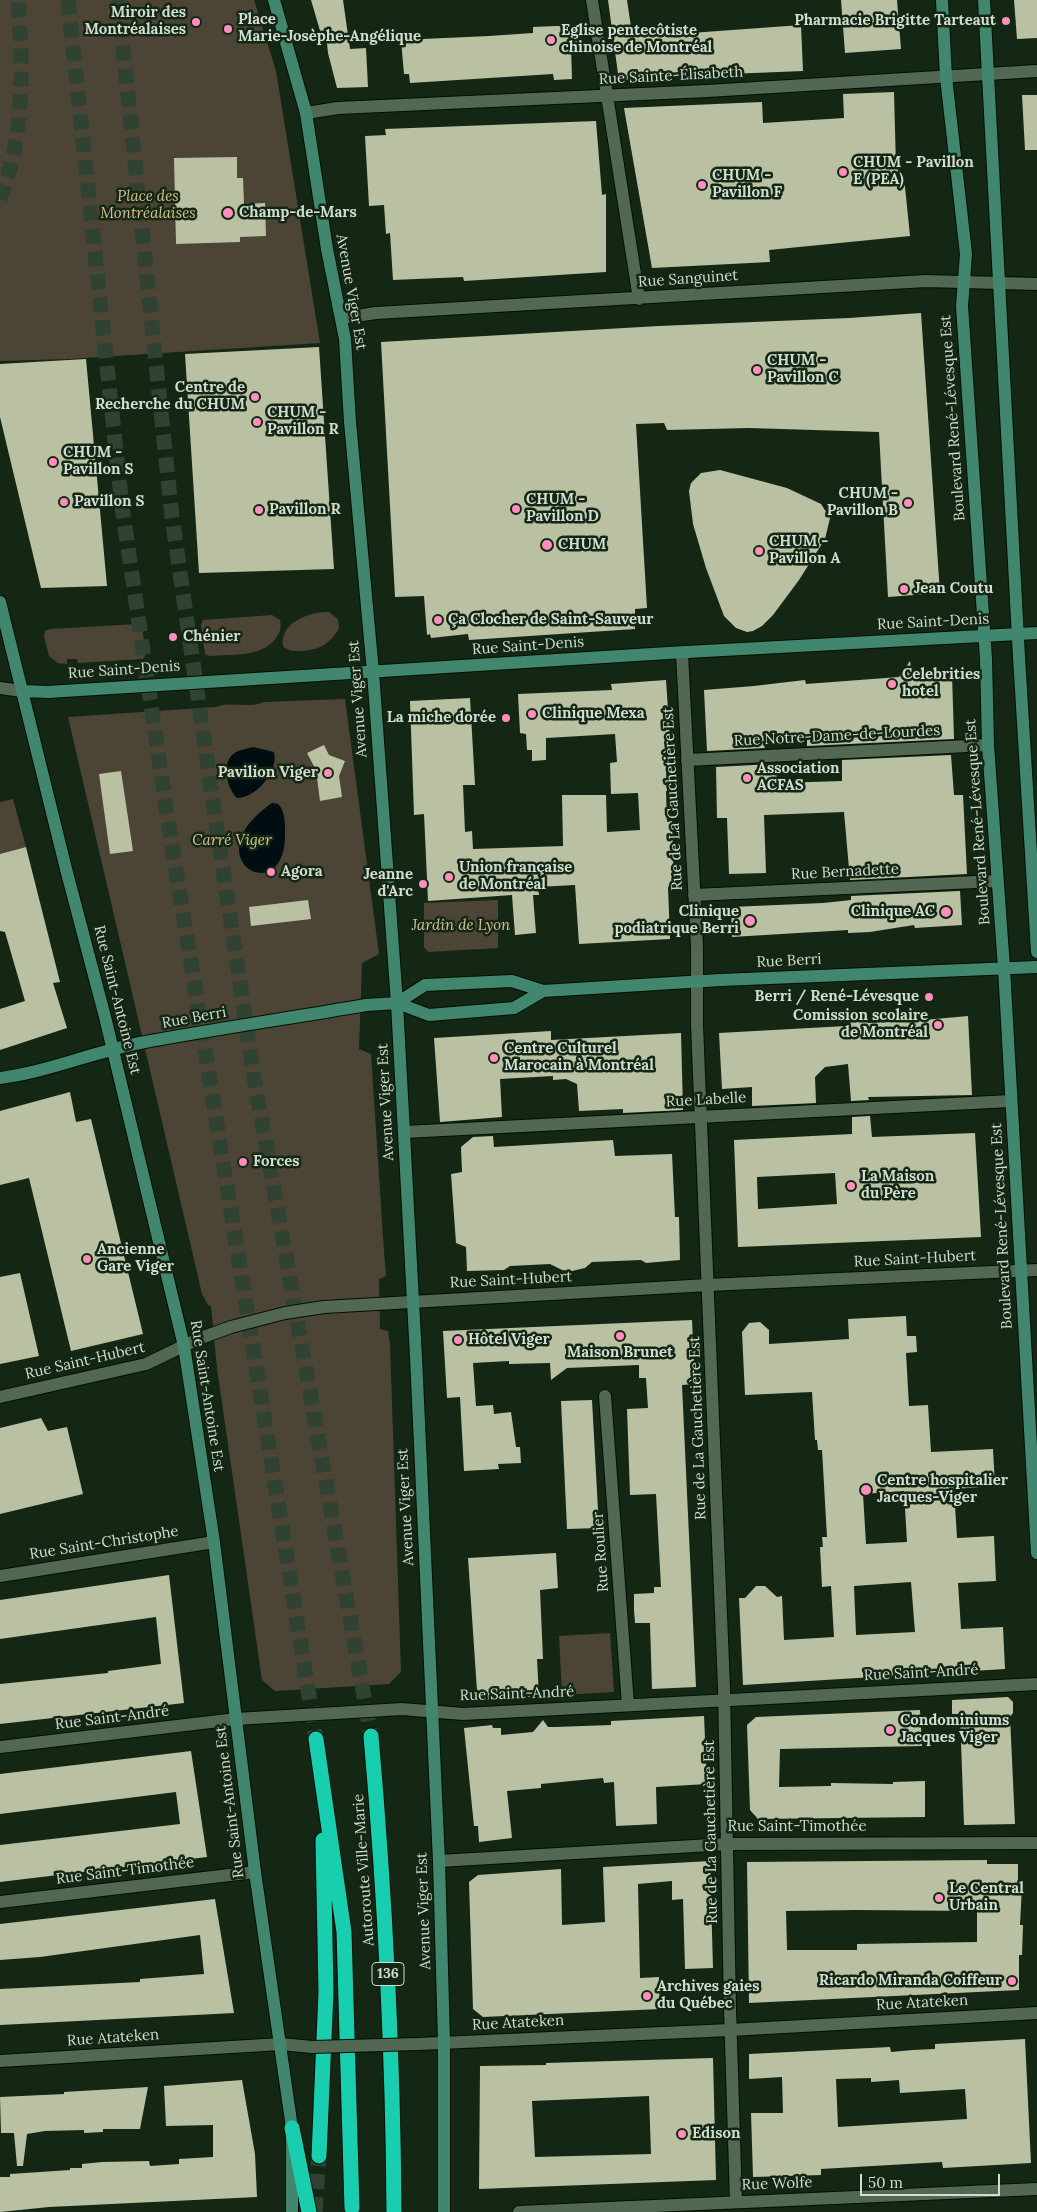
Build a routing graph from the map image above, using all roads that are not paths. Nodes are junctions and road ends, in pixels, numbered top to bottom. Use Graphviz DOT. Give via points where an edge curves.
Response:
graph roads {
  1 [pos="274,0"];
  2 [pos="592,0"];
  3 [pos="942,0"];
  4 [pos="984,0"];
  5 [pos="1037,71"];
  6 [pos="987,74"];
  7 [pos="946,77"];
  8 [pos="607,95"];
  9 [pos="306,113"];
  10 [pos="962,281"];
  11 [pos="998,283"];
  12 [pos="1037,284"];
  13 [pos="639,299"];
  14 [pos="342,318"];
  15 [pos="0,602"];
  16 [pos="1037,633"];
  17 [pos="1018,634"];
  18 [pos="984,636"];
  19 [pos="682,653"];
  20 [pos="372,672"];
  21 [pos="0,688"];
  22 [pos="22,691"];
  23 [pos="988,745"];
  24 [pos="687,760"];
  25 [pos="997,880"];
  26 [pos="694,895"];
  27 [pos="1037,952"];
  28 [pos="1037,967"];
  29 [pos="1004,968"];
  30 [pos="698,982"];
  31 [pos="544,991"];
  32 [pos="397,1003"];
  33 [pos="113,1049"];
  34 [pos="0,1078"];
  35 [pos="1011,1101"];
  36 [pos="702,1117"];
  37 [pos="404,1132"];
  38 [pos="1021,1270"];
  39 [pos="1037,1270"];
  40 [pos="708,1285"];
  41 [pos="412,1302"];
  42 [pos="184,1346"];
  43 [pos="605,1396"];
  44 [pos="0,1397"];
  45 [pos="214,1542"];
  46 [pos="1037,1553"];
  47 [pos="0,1576"];
  48 [pos="1037,1684"];
  49 [pos="725,1699"];
  50 [pos="628,1705"];
  51 [pos="432,1711"];
  52 [pos="236,1719"];
  53 [pos="371,1736"];
  54 [pos="316,1739"];
  55 [pos="0,1747"];
  56 [pos="323,1788"];
  57 [pos="1037,1843"];
  58 [pos="728,1844"];
  59 [pos="439,1861"];
  60 [pos="255,1872"];
  61 [pos="0,1902"];
  62 [pos="1037,2013"];
  63 [pos="730,2030"];
  64 [pos="444,2042"];
  65 [pos="281,2044"];
  66 [pos="0,2061"];
  67 [pos="292,2128"];
  68 [pos="319,2156"];
  69 [pos="1037,2189"];
  70 [pos="736,2202"];
  71 [pos="352,2208"];
  72 [pos="292,2212"];
  73 [pos="309,2212"];
  74 [pos="394,2212"];
  75 [pos="444,2212"];
  76 [pos="519,2212"];
  1 -- 9 [label="main road, Avenue Viger Est"];
  2 -- 8 [label="street"];
  3 -- 7 [label="main road, Boulevard René-Lévesque Est"];
  4 -- 6 [label="main road"];
  5 -- 6 [label="street, Rue Sainte-Élisabeth"];
  6 -- 7 [label="street, Rue Sainte-Élisabeth"];
  6 -- 11 [label="main road"];
  7 -- 8 [label="street, Rue Sainte-Élisabeth"];
  7 -- 10 [label="main road, Boulevard René-Lévesque Est" via="966,254"];
  8 -- 9 [label="street, Rue Sainte-Élisabeth" via="338,108"];
  8 -- 13 [label="street"];
  9 -- 14 [label="main road, Avenue Viger Est"];
  10 -- 11 [label="street, Rue Sanguinet"];
  10 -- 13 [label="street, Rue Sanguinet"];
  10 -- 18 [label="main road, Boulevard René-Lévesque Est"];
  11 -- 12 [label="street, Rue Sanguinet"];
  11 -- 17 [label="main road"];
  13 -- 14 [label="street, Rue Sanguinet" via="376,313"];
  14 -- 20 [label="main road, Avenue Viger Est"];
  15 -- 22 [label="main road, Rue Saint-Antoine Est"];
  16 -- 17 [label="main road, Rue Saint-Denis"];
  17 -- 18 [label="main road, Rue Saint-Denis"];
  17 -- 27 [label="main road"];
  18 -- 19 [label="main road, Rue Saint-Denis"];
  18 -- 23 [label="main road, Boulevard René-Lévesque Est"];
  19 -- 20 [label="main road, Rue Saint-Denis"];
  19 -- 24 [label="street, Rue de La Gauchetière Est"];
  20 -- 22 [label="main road, Rue Saint-Denis"];
  20 -- 32 [label="main road, Avenue Viger Est"];
  21 -- 22 [label="street"];
  22 -- 33 [label="main road, Rue Saint-Antoine Est"];
  23 -- 24 [label="street, Rue Notre-Dame-de-Lourdes"];
  23 -- 25 [label="main road, Boulevard René-Lévesque Est"];
  24 -- 26 [label="street, Rue de La Gauchetière Est"];
  25 -- 26 [label="street, Rue Bernadette"];
  25 -- 29 [label="main road, Boulevard René-Lévesque Est"];
  26 -- 30 [label="street, Rue de La Gauchetière Est"];
  28 -- 29 [label="main road, Rue Berri"];
  29 -- 30 [label="main road, Rue Berri"];
  29 -- 35 [label="main road, Boulevard René-Lévesque Est"];
  30 -- 31 [label="main road, Rue Berri"];
  30 -- 36 [label="street, Rue de La Gauchetière Est"];
  31 -- 32 [label="main road, Rue Berri" via="512,981 425,985"];
  31 -- 32 [label="main road, Rue Berri" via="514,1008 429,1015"];
  32 -- 33 [label="main road, Rue Berri" via="366,1005"];
  32 -- 37 [label="main road, Avenue Viger Est"];
  33 -- 34 [label="main road, Rue Berri"];
  33 -- 42 [label="main road, Rue Saint-Antoine Est"];
  35 -- 36 [label="street, Rue Labelle"];
  35 -- 38 [label="main road, Boulevard René-Lévesque Est"];
  36 -- 37 [label="street, Rue Labelle"];
  36 -- 40 [label="street, Rue de La Gauchetière Est"];
  37 -- 41 [label="main road, Avenue Viger Est"];
  38 -- 39 [label="street, Rue Saint-Hubert"];
  38 -- 40 [label="street, Rue Saint-Hubert"];
  38 -- 46 [label="main road, Boulevard René-Lévesque Est"];
  40 -- 41 [label="street, Rue Saint-Hubert"];
  40 -- 49 [label="street, Rue de La Gauchetière Est"];
  41 -- 42 [label="street, Rue Saint-Hubert" via="324,1307 285,1313 231,1327"];
  41 -- 51 [label="main road, Avenue Viger Est"];
  42 -- 44 [label="street, Rue Saint-Hubert" via="146,1364"];
  42 -- 45 [label="main road, Rue Saint-Antoine Est"];
  43 -- 50 [label="street, Rue Roulier"];
  45 -- 47 [label="street, Rue Saint-Christophe"];
  45 -- 52 [label="main road, Rue Saint-Antoine Est"];
  48 -- 49 [label="street, Rue Saint-André"];
  49 -- 50 [label="street, Rue Saint-André"];
  49 -- 58 [label="street, Rue de La Gauchetière Est"];
  50 -- 51 [label="street, Rue Saint-André" via="463,1714"];
  51 -- 52 [label="street, Rue Saint-André" via="402,1709"];
  51 -- 59 [label="main road, Avenue Viger Est"];
  52 -- 55 [label="street, Rue Saint-André"];
  52 -- 60 [label="main road, Rue Saint-Antoine Est"];
  53 -- 74 [label="highway, Autoroute Ville-Marie / 136" via="387,1949"];
  54 -- 56 [label="highway, Autoroute Ville-Marie"];
  56 -- 68 [label="highway" via="326,1992"];
  56 -- 71 [label="highway, Autoroute Ville-Marie" via="344,1932"];
  57 -- 58 [label="street, Rue Saint-Timothée"];
  58 -- 59 [label="street, Rue Saint-Timothée"];
  58 -- 63 [label="street, Rue de La Gauchetière Est"];
  59 -- 64 [label="main road, Avenue Viger Est"];
  60 -- 61 [label="street, Rue Saint-Timothée"];
  60 -- 65 [label="main road, Rue Saint-Antoine Est"];
  62 -- 63 [label="street, Rue Atateken"];
  63 -- 64 [label="street, Rue Atateken"];
  63 -- 70 [label="street, Rue de La Gauchetière Est"];
  64 -- 65 [label="street, Rue Atateken, bridge" via="312,2047"];
  64 -- 75 [label="main road, Avenue Viger Est"];
  65 -- 66 [label="street, Rue Atateken"];
  65 -- 67 [label="main road, Rue Saint-Antoine Est"];
  67 -- 72 [label="main road, Rue Saint-Antoine Est"];
  67 -- 73 [label="highway"];
  69 -- 70 [label="street, Rue Wolfe"];
  70 -- 76 [label="street, Rue Wolfe"];
}
